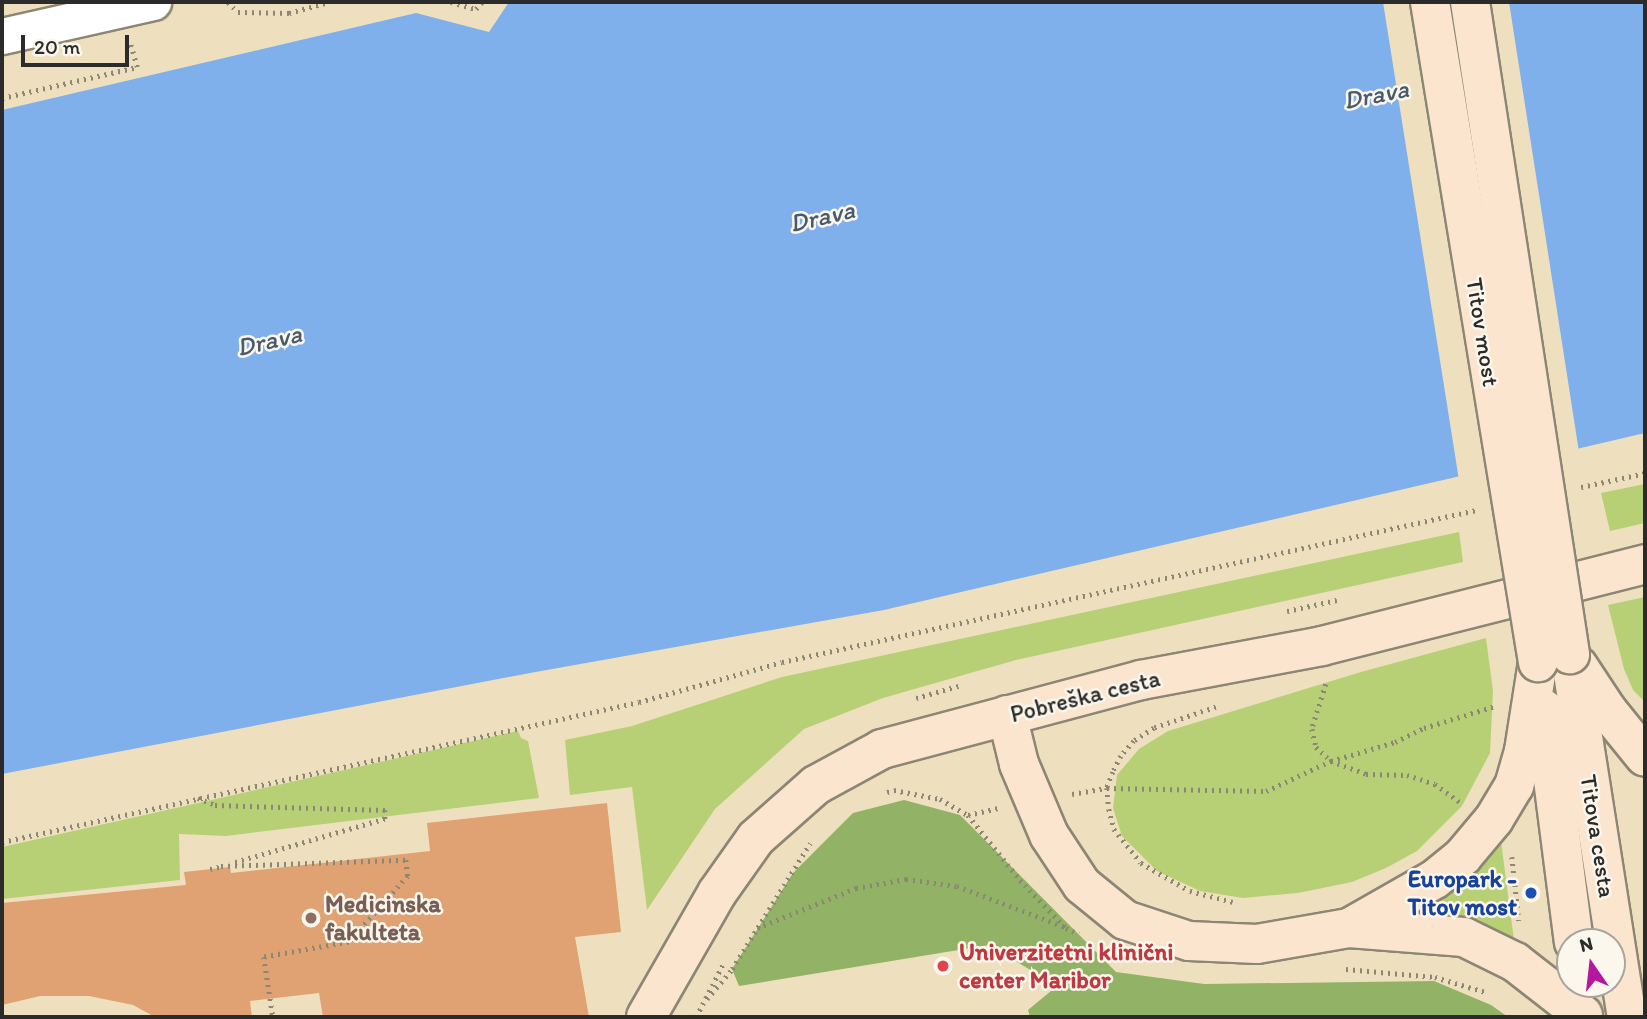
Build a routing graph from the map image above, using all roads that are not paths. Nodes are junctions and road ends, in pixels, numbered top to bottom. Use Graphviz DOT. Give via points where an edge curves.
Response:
graph roads {
  1 [pos="153,2"];
  2 [pos="1430,2"];
  3 [pos="1470,2"];
  4 [pos="2,36"];
  5 [pos="1645,564"];
  6 [pos="1554,658"];
  7 [pos="1007,715"];
  8 [pos="1645,757"];
  9 [pos="1349,928"];
  10 [pos="1573,928"];
  11 [pos="1645,985"];
  12 [pos="1582,1006"];
  13 [pos="646,1017"];
  14 [pos="1628,1017"];
  1 -- 4 [label="street"];
  2 -- 6 [label="main road, Titov most, bridge"];
  3 -- 6 [label="main road, Titov most, bridge"];
  5 -- 7 [label="main road, Pobreška cesta" via="1322,646 1141,680"];
  6 -- 8 [label="main road" via="1607,710"];
  6 -- 9 [label="main road" via="1514,786 1494,819 1463,856 1435,879"];
  6 -- 10 [label="main road, Titova cesta"];
  6 -- 14 [label="main road, Titova cesta"];
  7 -- 9 [label="main road" via="1019,764 1049,835 1082,885 1125,920 1189,941 1257,944"];
  7 -- 13 [label="main road, Pobreška cesta" via="882,749 816,785 756,838 730,873"];
  9 -- 12 [label="main road" via="1464,937 1515,962"];
  11 -- 14 [label="main road"];
}
